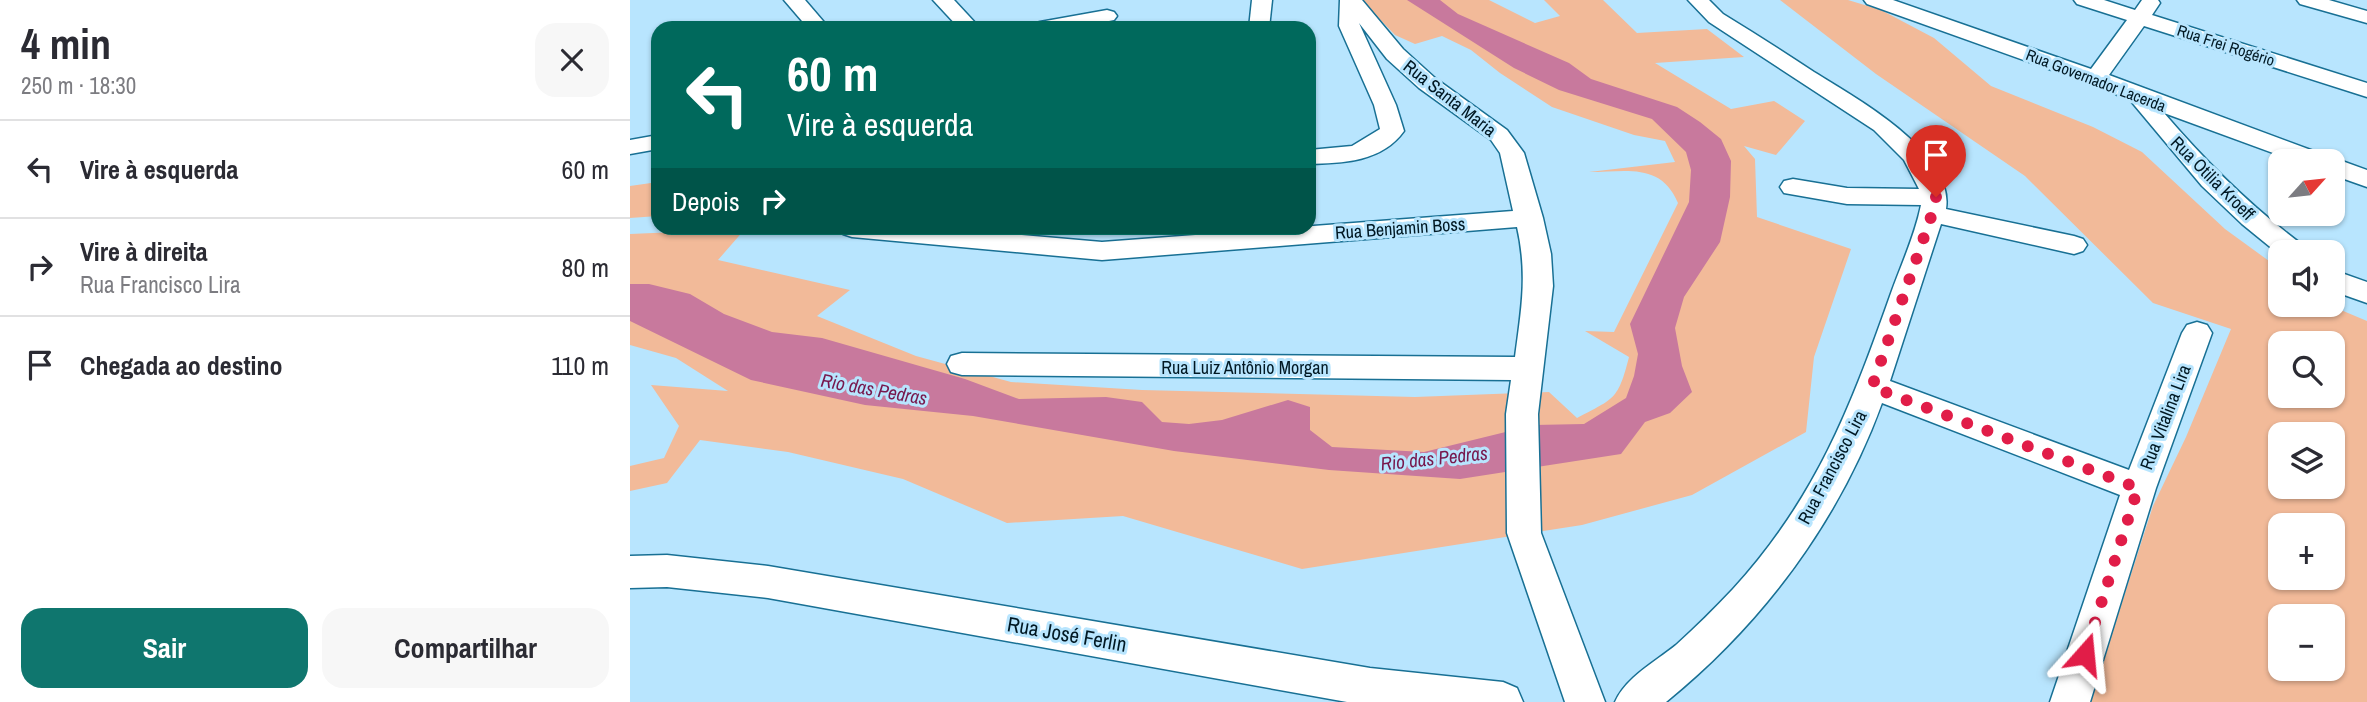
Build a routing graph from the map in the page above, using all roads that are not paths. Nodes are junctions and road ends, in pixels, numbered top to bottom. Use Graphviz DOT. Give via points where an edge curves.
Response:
graph roads {
  1 [pos="794,0"];
  2 [pos="943,0"];
  3 [pos="1091,0"];
  4 [pos="1262,0"];
  5 [pos="1350,0"];
  6 [pos="1698,0"];
  7 [pos="1874,0"];
  8 [pos="2084,0"];
  9 [pos="2306,0"];
  10 [pos="2146,9"];
  11 [pos="2367,17"];
  12 [pos="813,21"];
  13 [pos="963,21"];
  14 [pos="1113,21"];
  15 [pos="1260,21"];
  16 [pos="2096,78"];
  17 [pos="2367,90"];
  18 [pos="2139,96"];
  19 [pos="651,143"];
  20 [pos="630,147"];
  21 [pos="2285,149"];
  22 [pos="1316,157"];
  23 [pos="2345,171"];
  24 [pos="2367,179"];
  25 [pos="1793,187"];
  26 [pos="1934,206"];
  27 [pos="1530,218"];
  28 [pos="1316,234"];
  29 [pos="928,235"];
  30 [pos="1309,235"];
  31 [pos="2277,240"];
  32 [pos="2074,245"];
  33 [pos="2345,285"];
  34 [pos="2367,293"];
  35 [pos="2197,333"];
  36 [pos="962,363"];
  37 [pos="1528,369"];
  38 [pos="1872,387"];
  39 [pos="2138,488"];
  40 [pos="630,572"];
  41 [pos="1503,702"];
  42 [pos="1585,702"];
  43 [pos="1635,702"];
  44 [pos="2070,702"];
  1 -- 12 [label="street"];
  2 -- 13 [label="street"];
  3 -- 14 [label="street"];
  4 -- 15 [label="street"];
  5 -- 22 [label="street" via="1349,26 1392,131 1377,146 1353,155"];
  5 -- 27 [label="street, Rua Santa Maria" via="1395,54 1427,83 1499,135 1513,153"];
  6 -- 26 [label="street" via="1716,18 1882,125 1925,173"];
  7 -- 16 [label="street, Rua Governador Lacerda"];
  8 -- 10 [label="street, Rua Frei Rogério"];
  9 -- 11 [label="street"];
  10 -- 16 [label="street"];
  10 -- 17 [label="street, Rua Frei Rogério"];
  16 -- 18 [label="street, Rua Governador Lacerda"];
  18 -- 21 [label="street, Rua Governador Lacerda"];
  18 -- 31 [label="street, Rua Otilia Kroeff" via="2209,178"];
  19 -- 20 [label="street"];
  23 -- 24 [label="street"];
  25 -- 26 [label="street"];
  26 -- 32 [label="street"];
  26 -- 38 [label="street, Rua Francisco Lira"];
  27 -- 28 [label="street, Rua Benjamin Boss"];
  27 -- 37 [label="street, Rua Santa Maria" via="1539,286"];
  29 -- 30 [label="street, Rua Benjamin Boss" via="1101,251"];
  33 -- 34 [label="street"];
  35 -- 39 [label="street, Rua Vitalina Lira"];
  36 -- 37 [label="street, Rua Luiz Antônio Morgan"];
  37 -- 42 [label="street, Rua Santa Maria" via="1522,414 1524,533"];
  38 -- 39 [label="street"];
  38 -- 43 [label="street, Rua Francisco Lira" via="1851,441 1813,511 1768,573 1704,645"];
  39 -- 44 [label="street, Rua Vitalina Lira"];
  40 -- 41 [label="street, Rua José Ferlin" via="667,571 768,582 1370,687"];
}
